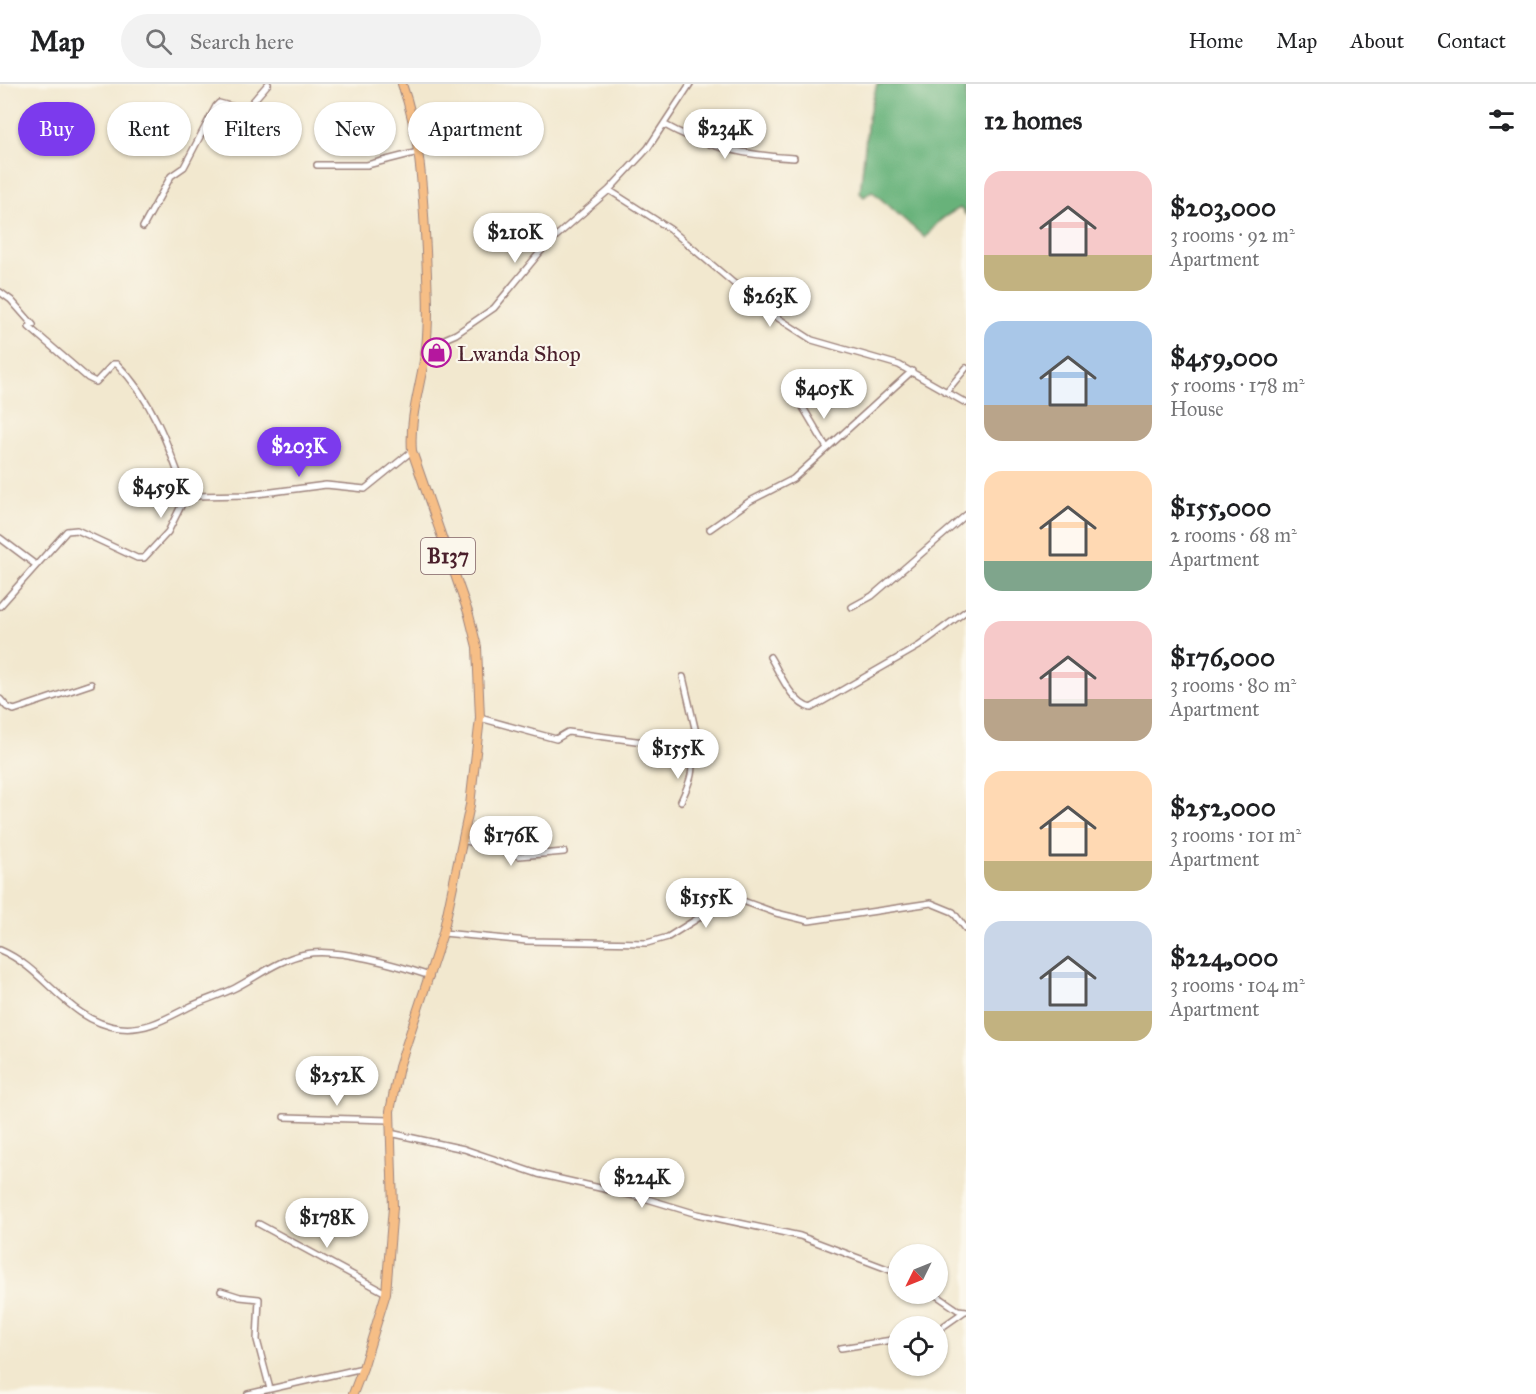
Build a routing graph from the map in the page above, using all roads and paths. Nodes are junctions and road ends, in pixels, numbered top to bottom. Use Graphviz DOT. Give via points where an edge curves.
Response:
graph roads {
  1 [pos="268,84"];
  2 [pos="402,84"];
  3 [pos="690,84"];
  4 [pos="408,104"];
  5 [pos="665,125"];
  6 [pos="408,155"];
  7 [pos="418,156"];
  8 [pos="794,158"];
  9 [pos="317,165"];
  10 [pos="609,190"];
  11 [pos="143,227"];
  12 [pos="0,292"];
  13 [pos="426,347"];
  14 [pos="966,368"];
  15 [pos="912,371"];
  16 [pos="947,390"];
  17 [pos="966,403"];
  18 [pos="801,404"];
  19 [pos="827,448"];
  20 [pos="412,451"];
  21 [pos="187,498"];
  22 [pos="966,516"];
  23 [pos="710,530"];
  24 [pos="0,538"];
  25 [pos="36,565"];
  26 [pos="0,606"];
  27 [pos="852,607"];
  28 [pos="966,611"];
  29 [pos="770,657"];
  30 [pos="683,677"];
  31 [pos="91,684"];
  32 [pos="0,699"];
  33 [pos="480,718"];
  34 [pos="686,753"];
  35 [pos="681,801"];
  36 [pos="463,840"];
  37 [pos="564,852"];
  38 [pos="966,929"];
  39 [pos="443,933"];
  40 [pos="0,950"];
  41 [pos="430,976"];
  42 [pos="284,1117"];
  43 [pos="389,1120"];
  44 [pos="390,1133"];
  45 [pos="259,1224"];
  46 [pos="888,1269"];
  47 [pos="221,1291"];
  48 [pos="386,1293"];
  49 [pos="948,1301"];
  50 [pos="965,1311"];
  51 [pos="948,1322"];
  52 [pos="888,1341"];
  53 [pos="841,1348"];
  54 [pos="363,1368"];
  55 [pos="270,1389"];
  56 [pos="248,1394"];
  57 [pos="353,1394"];
  1 -- 11 [label="street" via="248,107 219,103 216,106 184,167 171,176"];
  2 -- 4 [label="main road, B137"];
  3 -- 5 [label="street"];
  5 -- 8 [label="street" via="714,145"];
  5 -- 10 [label="street"];
  6 -- 9 [label="street" via="367,165"];
  7 -- 13 [label="main road, B137"];
  10 -- 13 [label="street" via="546,245 488,314"];
  10 -- 15 [label="street" via="670,229 764,309 812,340"];
  12 -- 21 [label="street" via="33,325 29,327 37,336 88,378 96,382 113,364 125,372 157,420"];
  13 -- 20 [label="main road, B137" via="412,425"];
  14 -- 16 [label="street"];
  15 -- 16 [label="street"];
  15 -- 19 [label="street"];
  16 -- 17 [label="street"];
  18 -- 19 [label="street"];
  19 -- 23 [label="street" via="793,479 750,501"];
  20 -- 21 [label="street" via="365,489 326,485 271,494"];
  20 -- 33 [label="main road, B137" via="469,615 477,647"];
  21 -- 25 [label="street" via="160,542 144,558 72,530 62,535"];
  22 -- 27 [label="street" via="873,596"];
  24 -- 25 [label="street"];
  25 -- 26 [label="street"];
  28 -- 29 [label="street" via="920,646 812,708 797,700"];
  30 -- 34 [label="street" via="698,741 697,747"];
  31 -- 32 [label="street" via="14,710"];
  33 -- 34 [label="street" via="555,739 568,732 651,743"];
  33 -- 36 [label="main road, B137"];
  34 -- 35 [label="street" via="692,762 691,774"];
  36 -- 37 [label="street" via="519,856"];
  36 -- 39 [label="main road, B137"];
  38 -- 39 [label="street" via="953,912 931,903 809,921 732,897 669,937 647,942 527,941"];
  39 -- 41 [label="main road, B137"];
  40 -- 41 [label="street" via="76,1011 105,1025 132,1028 164,1020 308,953 331,953"];
  41 -- 43 [label="main road, B137" via="399,1067"];
  42 -- 43 [label="street"];
  43 -- 44 [label="main road, B137"];
  44 -- 46 [label="street" via="464,1149 538,1174 697,1214 800,1236"];
  44 -- 48 [label="main road, B137" via="393,1207"];
  45 -- 48 [label="street"];
  47 -- 55 [label="street" via="259,1299 257,1340"];
  48 -- 54 [label="main road, B137"];
  49 -- 50 [label="street"];
  50 -- 51 [label="street"];
  52 -- 53 [label="street"];
  54 -- 55 [label="street"];
  54 -- 57 [label="main road, B137"];
  55 -- 56 [label="street"];
}
